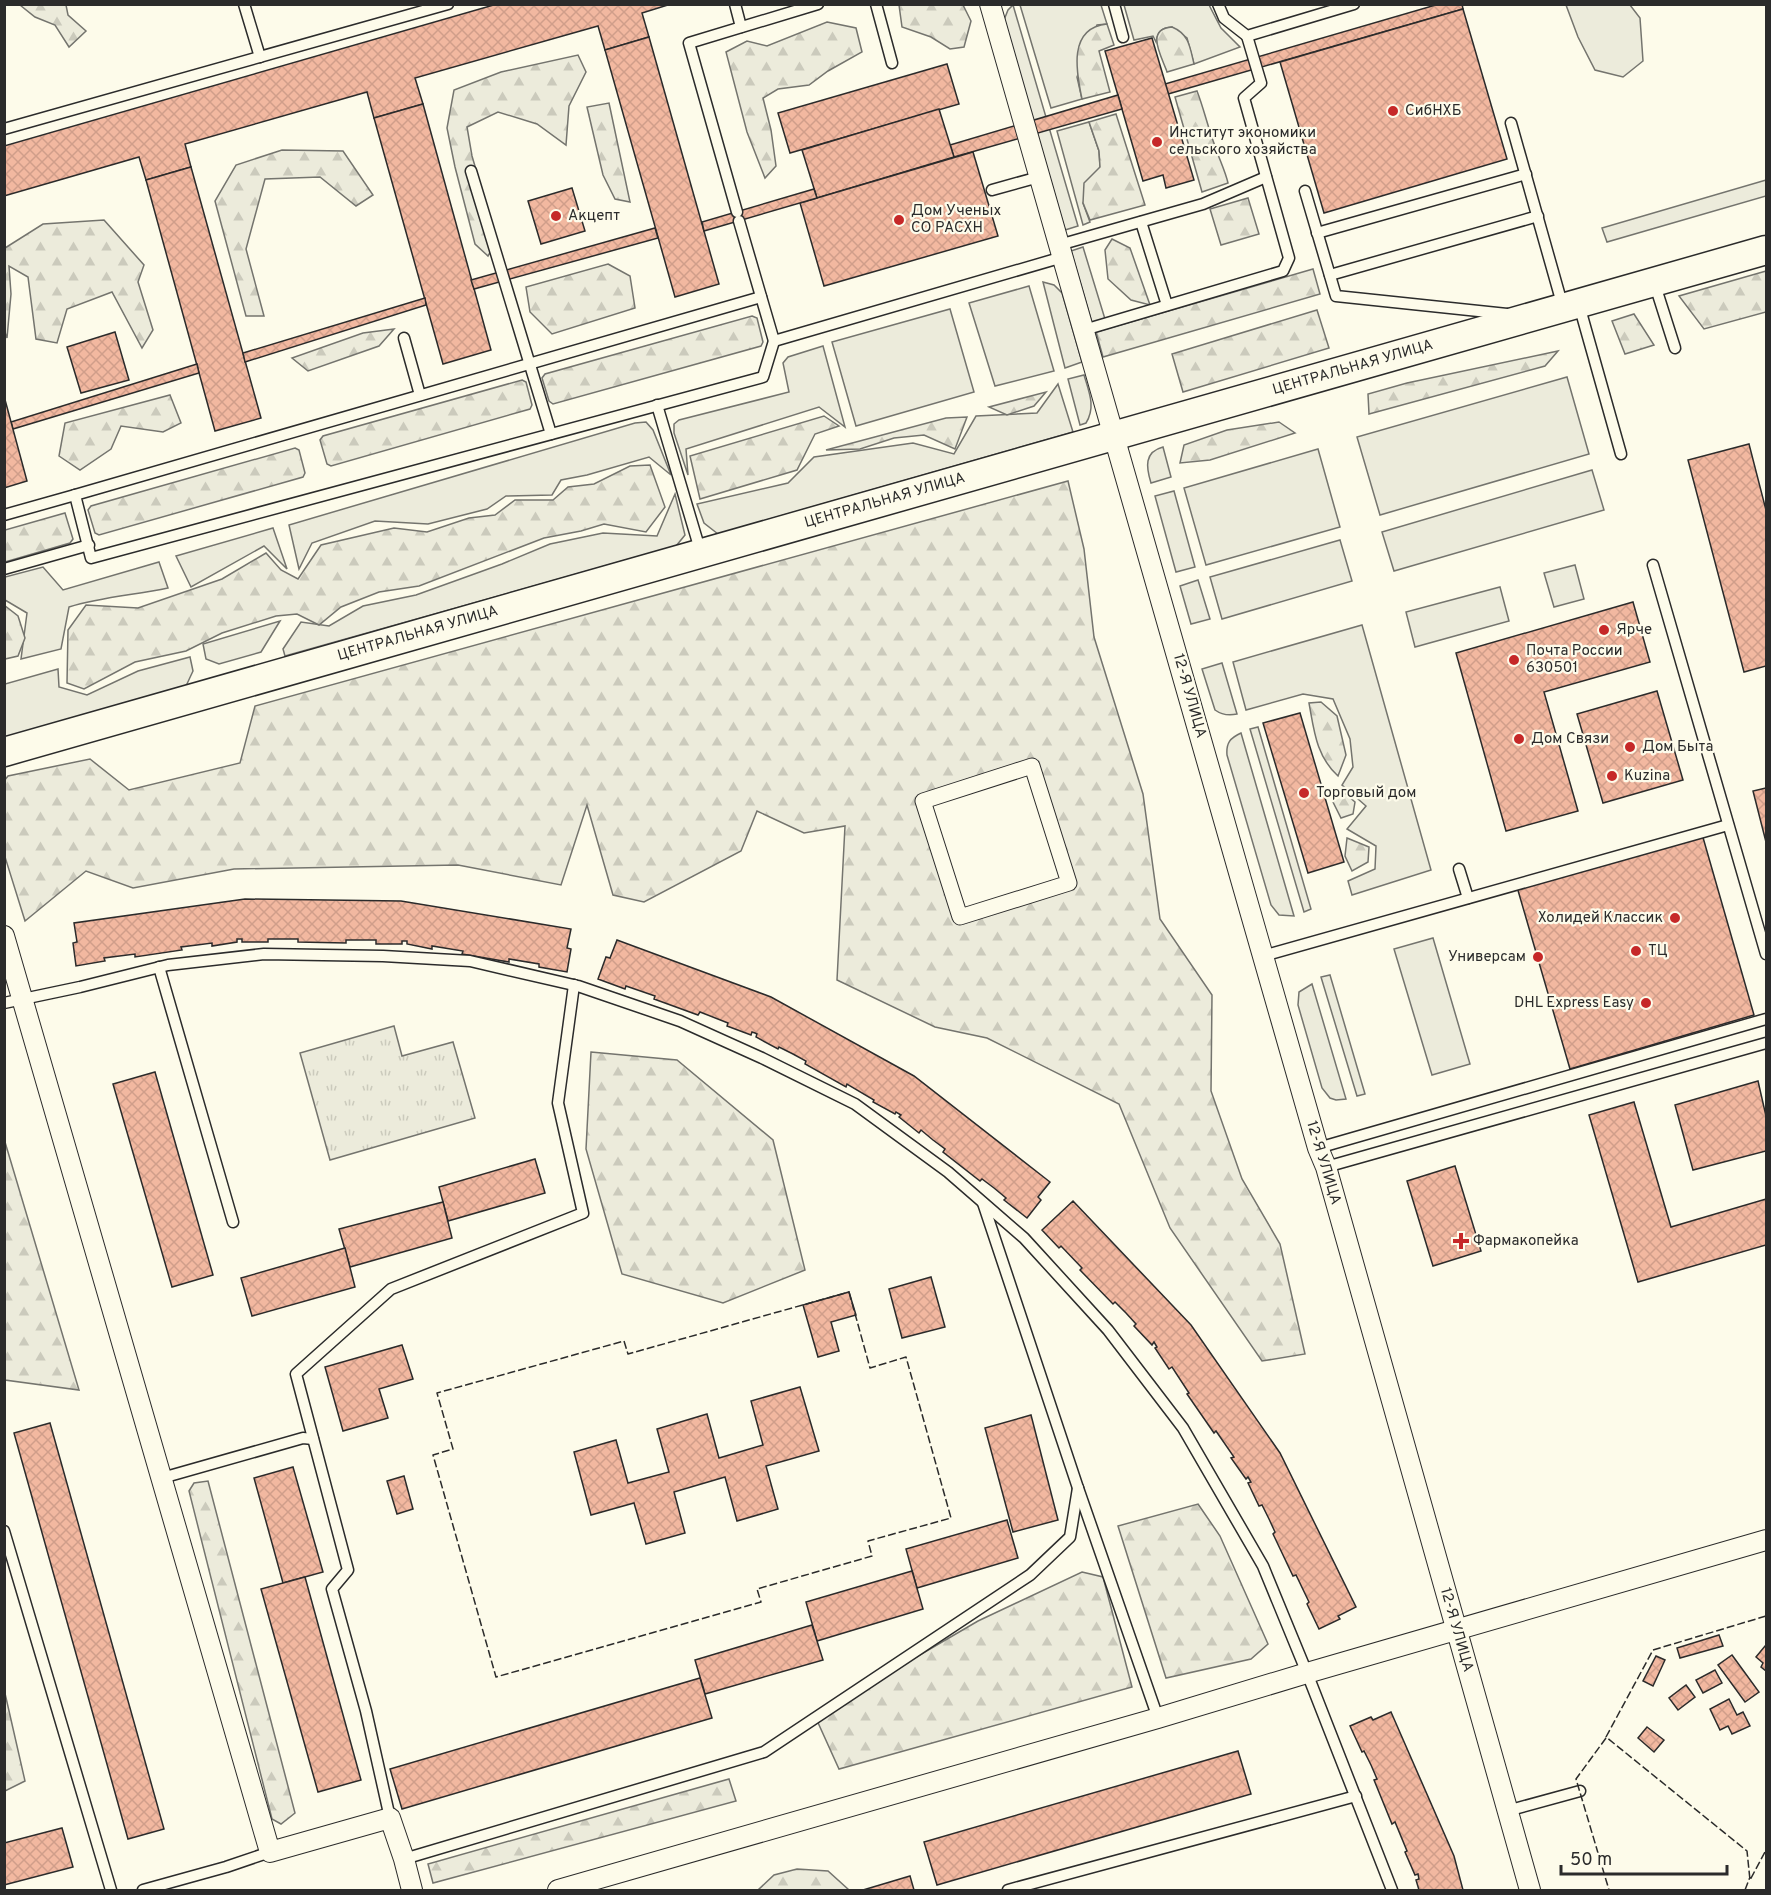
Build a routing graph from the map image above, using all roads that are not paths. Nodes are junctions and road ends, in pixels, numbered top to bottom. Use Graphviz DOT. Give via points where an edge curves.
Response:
graph roads {
  1 [pos="244,4"];
  2 [pos="448,4"];
  3 [pos="735,4"];
  4 [pos="818,4"];
  5 [pos="876,4"];
  6 [pos="1114,4"];
  7 [pos="1218,4"];
  8 [pos="1354,4"];
  9 [pos="991,5"];
  10 [pos="741,27"];
  11 [pos="1248,36"];
  12 [pos="1123,37"];
  13 [pos="260,57"];
  14 [pos="892,63"];
  15 [pos="1511,123"];
  16 [pos="4,129"];
  17 [pos="471,171"];
  18 [pos="1526,174"];
  19 [pos="1039,177"];
  20 [pos="1266,177"];
  21 [pos="992,190"];
  22 [pos="1305,191"];
  23 [pos="1538,216"];
  24 [pos="1141,222"];
  25 [pos="1317,233"];
  26 [pos="1767,250"];
  27 [pos="1061,251"];
  28 [pos="1330,275"];
  29 [pos="1654,282"];
  30 [pos="761,297"];
  31 [pos="1167,305"];
  32 [pos="1571,305"];
  33 [pos="1534,317"];
  34 [pos="1084,330"];
  35 [pos="404,338"];
  36 [pos="774,341"];
  37 [pos="1675,348"];
  38 [pos="529,364"];
  39 [pos="420,395"];
  40 [pos="657,405"];
  41 [pos="551,434"];
  42 [pos="1114,436"];
  43 [pos="1621,454"];
  44 [pos="75,495"];
  45 [pos="4,515"];
  46 [pos="89,545"];
  47 [pos="701,553"];
  48 [pos="1653,565"];
  49 [pos="4,569"];
  50 [pos="4,752"];
  51 [pos="1728,825"];
  52 [pos="1459,869"];
  53 [pos="1069,883"];
  54 [pos="1468,898"];
  55 [pos="4,936"];
  56 [pos="1767,954"];
  57 [pos="1263,956"];
  58 [pos="159,967"];
  59 [pos="574,985"];
  60 [pos="14,1001"];
  61 [pos="1767,1019"];
  62 [pos="1767,1043"];
  63 [pos="1318,1148"];
  64 [pos="1326,1167"];
  65 [pos="983,1203"];
  66 [pos="233,1222"];
  67 [pos="313,1439"];
  68 [pos="162,1478"];
  69 [pos="1078,1488"];
  70 [pos="4,1531"];
  71 [pos="1767,1540"];
  72 [pos="1455,1630"];
  73 [pos="1307,1673"];
  74 [pos="1158,1718"];
  75 [pos="1580,1791"];
  76 [pos="1356,1796"];
  77 [pos="1507,1811"];
  78 [pos="390,1818"];
  79 [pos="270,1852"];
  80 [pos="404,1859"];
  81 [pos="111,1890"];
  82 [pos="143,1890"];
  83 [pos="412,1890"];
  84 [pos="558,1890"];
  85 [pos="1008,1890"];
  86 [pos="1392,1890"];
  87 [pos="1530,1890"];
  1 -- 13 [label="lane"];
  2 -- 13 [label="lane"];
  3 -- 10 [label="lane"];
  4 -- 10 [label="lane"];
  5 -- 14 [label="lane"];
  6 -- 12 [label="lane"];
  7 -- 11 [label="lane" via="1224,18"];
  8 -- 11 [label="lane"];
  9 -- 19 [label="street, 12-Я УЛИЦА"];
  10 -- 30 [label="lane" via="689,43"];
  11 -- 20 [label="lane" via="1261,83 1244,98"];
  13 -- 16 [label="lane"];
  15 -- 18 [label="lane"];
  17 -- 38 [label="lane"];
  18 -- 23 [label="lane"];
  18 -- 25 [label="lane"];
  19 -- 21 [label="lane"];
  19 -- 27 [label="street, 12-Я УЛИЦА"];
  20 -- 24 [label="lane" via="1203,204"];
  20 -- 31 [label="lane" via="1289,258 1283,271"];
  22 -- 25 [label="lane"];
  23 -- 28 [label="lane"];
  23 -- 32 [label="lane"];
  24 -- 27 [label="lane"];
  24 -- 31 [label="lane"];
  25 -- 28 [label="lane"];
  26 -- 29 [label="main road, ЦЕНТРАЛЬНАЯ УЛИЦА"];
  27 -- 34 [label="street, 12-Я УЛИЦА"];
  27 -- 36 [label="lane"];
  28 -- 33 [label="lane" via="1336,296"];
  29 -- 32 [label="main road, ЦЕНТРАЛЬНАЯ УЛИЦА"];
  29 -- 37 [label="lane"];
  30 -- 36 [label="lane"];
  30 -- 38 [label="lane"];
  31 -- 34 [label="lane"];
  32 -- 33 [label="main road, ЦЕНТРАЛЬНАЯ УЛИЦА"];
  32 -- 43 [label="lane"];
  33 -- 42 [label="main road, ЦЕНТРАЛЬНАЯ УЛИЦА"];
  34 -- 42 [label="street, 12-Я УЛИЦА"];
  35 -- 39 [label="lane"];
  36 -- 40 [label="lane" via="763,377"];
  38 -- 39 [label="lane"];
  38 -- 41 [label="lane"];
  39 -- 44 [label="lane"];
  40 -- 41 [label="lane"];
  40 -- 47 [label="lane"];
  41 -- 46 [label="lane" via="91,558"];
  42 -- 47 [label="main road, ЦЕНТРАЛЬНАЯ УЛИЦА"];
  42 -- 57 [label="street, 12-Я УЛИЦА"];
  44 -- 45 [label="lane"];
  44 -- 46 [label="lane"];
  46 -- 49 [label="lane"];
  47 -- 50 [label="main road, ЦЕНТРАЛЬНАЯ УЛИЦА"];
  48 -- 51 [label="lane"];
  51 -- 54 [label="lane"];
  51 -- 56 [label="lane"];
  52 -- 54 [label="lane"];
  53 -- 53 [label="street" via="1032,766 923,801 960,917"];
  54 -- 57 [label="lane"];
  55 -- 60 [label="street"];
  57 -- 63 [label="street, 12-Я УЛИЦА"];
  58 -- 59 [label="lane" via="264,954 383,956 470,961"];
  58 -- 60 [label="lane"];
  58 -- 66 [label="lane"];
  59 -- 65 [label="lane" via="680,1022 855,1104 948,1172"];
  59 -- 67 [label="lane" via="558,1103 583,1213 391,1290 296,1374"];
  60 -- 68 [label="street"];
  61 -- 63 [label="lane"];
  62 -- 64 [label="lane"];
  63 -- 64 [label="street, 12-Я УЛИЦА"];
  64 -- 72 [label="street, 12-Я УЛИЦА"];
  65 -- 69 [label="lane"];
  65 -- 73 [label="lane" via="1024,1238 1108,1330 1183,1428 1263,1566"];
  67 -- 68 [label="lane" via="303,1438"];
  67 -- 78 [label="lane" via="348,1570 332,1589 366,1711"];
  68 -- 79 [label="street"];
  69 -- 74 [label="lane"];
  69 -- 80 [label="lane" via="1070,1537 1030,1575 764,1752"];
  70 -- 81 [label="lane"];
  71 -- 72 [label="street"];
  72 -- 73 [label="street"];
  72 -- 77 [label="street, 12-Я УЛИЦА"];
  73 -- 74 [label="street"];
  73 -- 76 [label="lane"];
  74 -- 84 [label="street"];
  75 -- 77 [label="lane"];
  76 -- 85 [label="lane"];
  76 -- 86 [label="lane"];
  77 -- 87 [label="street, 12-Я УЛИЦА"];
  78 -- 79 [label="street"];
  78 -- 80 [label="street"];
  79 -- 82 [label="lane"];
  80 -- 83 [label="street"];
}
